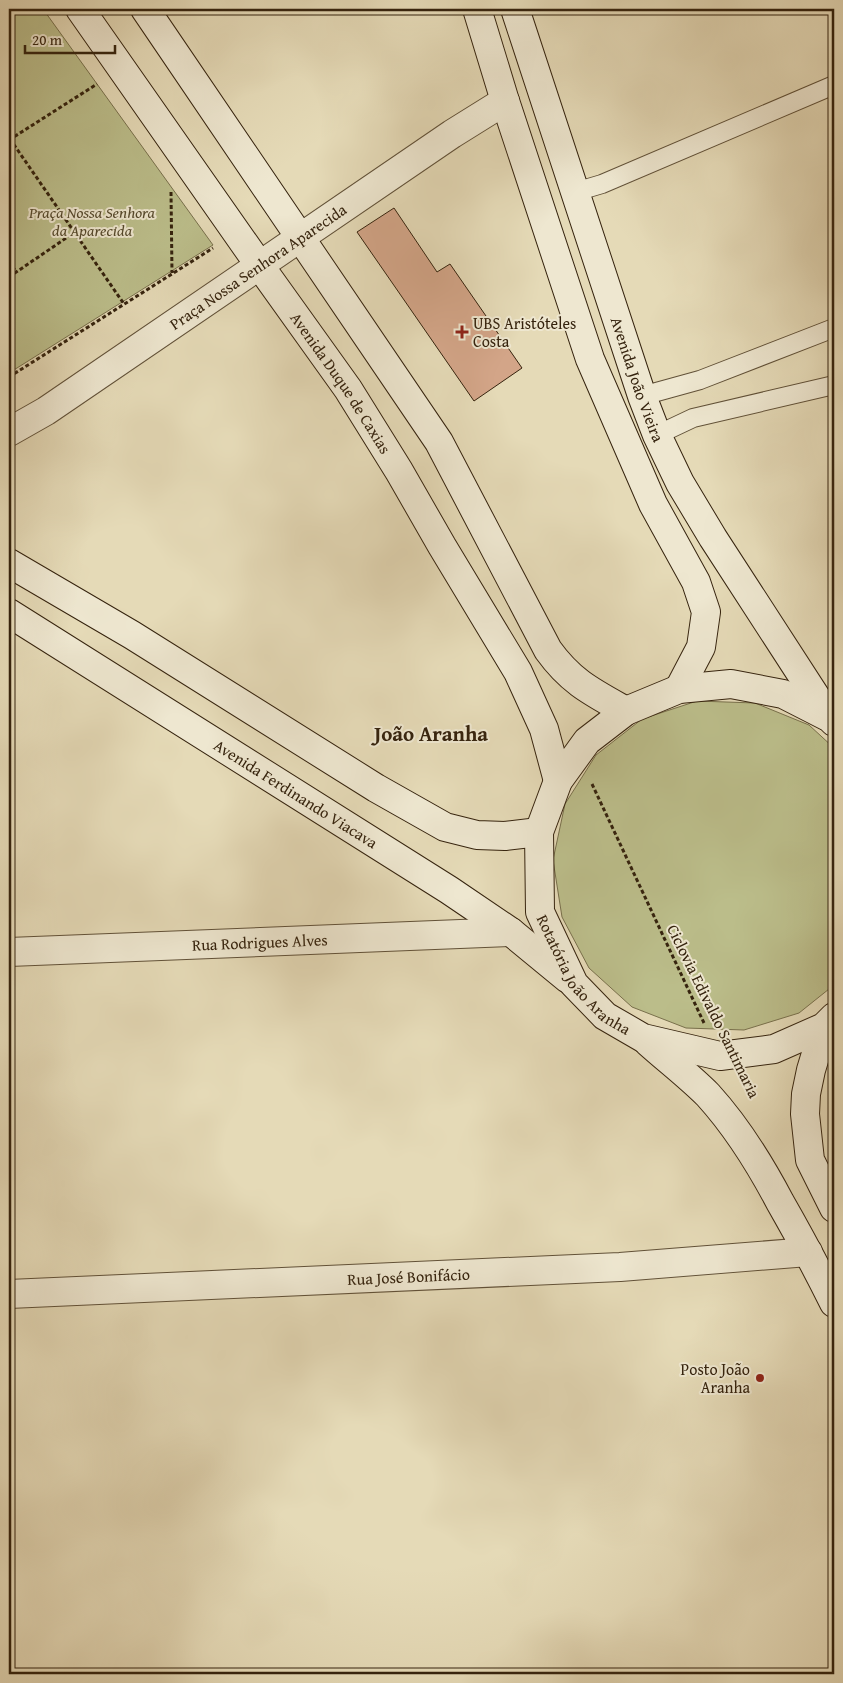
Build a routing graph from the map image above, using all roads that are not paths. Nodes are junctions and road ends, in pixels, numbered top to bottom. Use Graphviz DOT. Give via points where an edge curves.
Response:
graph roads {
  1 [pos="80,9"];
  2 [pos="145,9"];
  3 [pos="477,9"];
  4 [pos="515,9"];
  5 [pos="834,85"];
  6 [pos="505,100"];
  7 [pos="575,192"];
  8 [pos="300,237"];
  9 [pos="260,266"];
  10 [pos="834,328"];
  11 [pos="834,385"];
  12 [pos="642,396"];
  13 [pos="9,432"];
  14 [pos="657,435"];
  15 [pos="9,562"];
  16 [pos="9,613"];
  17 [pos="679,689"];
  18 [pos="626,711"];
  19 [pos="832,720"];
  20 [pos="558,781"];
  21 [pos="539,832"];
  22 [pos="511,932"];
  23 [pos="9,952"];
  24 [pos="574,984"];
  25 [pos="829,1022"];
  26 [pos="643,1038"];
  27 [pos="834,1208"];
  28 [pos="808,1252"];
  29 [pos="9,1294"];
  30 [pos="834,1302"];
  1 -- 9 [label="street, Avenida Duque de Caxias"];
  2 -- 8 [label="street"];
  3 -- 6 [label="street, Avenida João Vieira"];
  4 -- 7 [label="street, Avenida João Vieira"];
  5 -- 7 [label="lane" via="602,184"];
  6 -- 8 [label="street, Praça Nossa Senhora Aparecida"];
  6 -- 17 [label="street, Avenida João Vieira" via="590,359 653,504 696,582 706,612 702,647"];
  7 -- 12 [label="street, Avenida João Vieira"];
  8 -- 9 [label="street, Praça Nossa Senhora Aparecida"];
  8 -- 18 [label="street" via="439,442 548,650 561,668 583,687"];
  9 -- 13 [label="street, Praça Nossa Senhora Aparecida" via="46,411"];
  9 -- 20 [label="street, Avenida Duque de Caxias" via="348,389 518,672 544,729"];
  10 -- 12 [label="lane" via="700,380"];
  11 -- 14 [label="lane" via="693,418"];
  12 -- 14 [label="street, Avenida João Vieira"];
  14 -- 19 [label="street, Avenida João Vieira" via="712,538"];
  15 -- 21 [label="street" via="376,788 445,827 478,835"];
  16 -- 22 [label="street, Avenida Ferdinando Viacava"];
  17 -- 18 [label="street, Rotatória João Aranha"];
  17 -- 19 [label="street, Rotatória João Aranha" via="732,684 783,694"];
  18 -- 20 [label="street, Rotatória João Aranha" via="587,741"];
  20 -- 21 [label="street, Rotatória João Aranha"];
  21 -- 24 [label="street, Rotatória João Aranha" via="540,912"];
  22 -- 23 [label="street, Rua Rodrigues Alves"];
  22 -- 24 [label="street, Avenida Ferdinando Viacava"];
  24 -- 26 [label="street, Rotatória João Aranha" via="605,1016"];
  25 -- 26 [label="street, Rotatória João Aranha" via="774,1049 720,1056"];
  25 -- 27 [label="street" via="811,1070 805,1114 810,1160"];
  26 -- 28 [label="street" via="709,1097 742,1138"];
  28 -- 29 [label="street, Rua José Bonifácio" via="620,1268"];
  28 -- 30 [label="street"];
}
